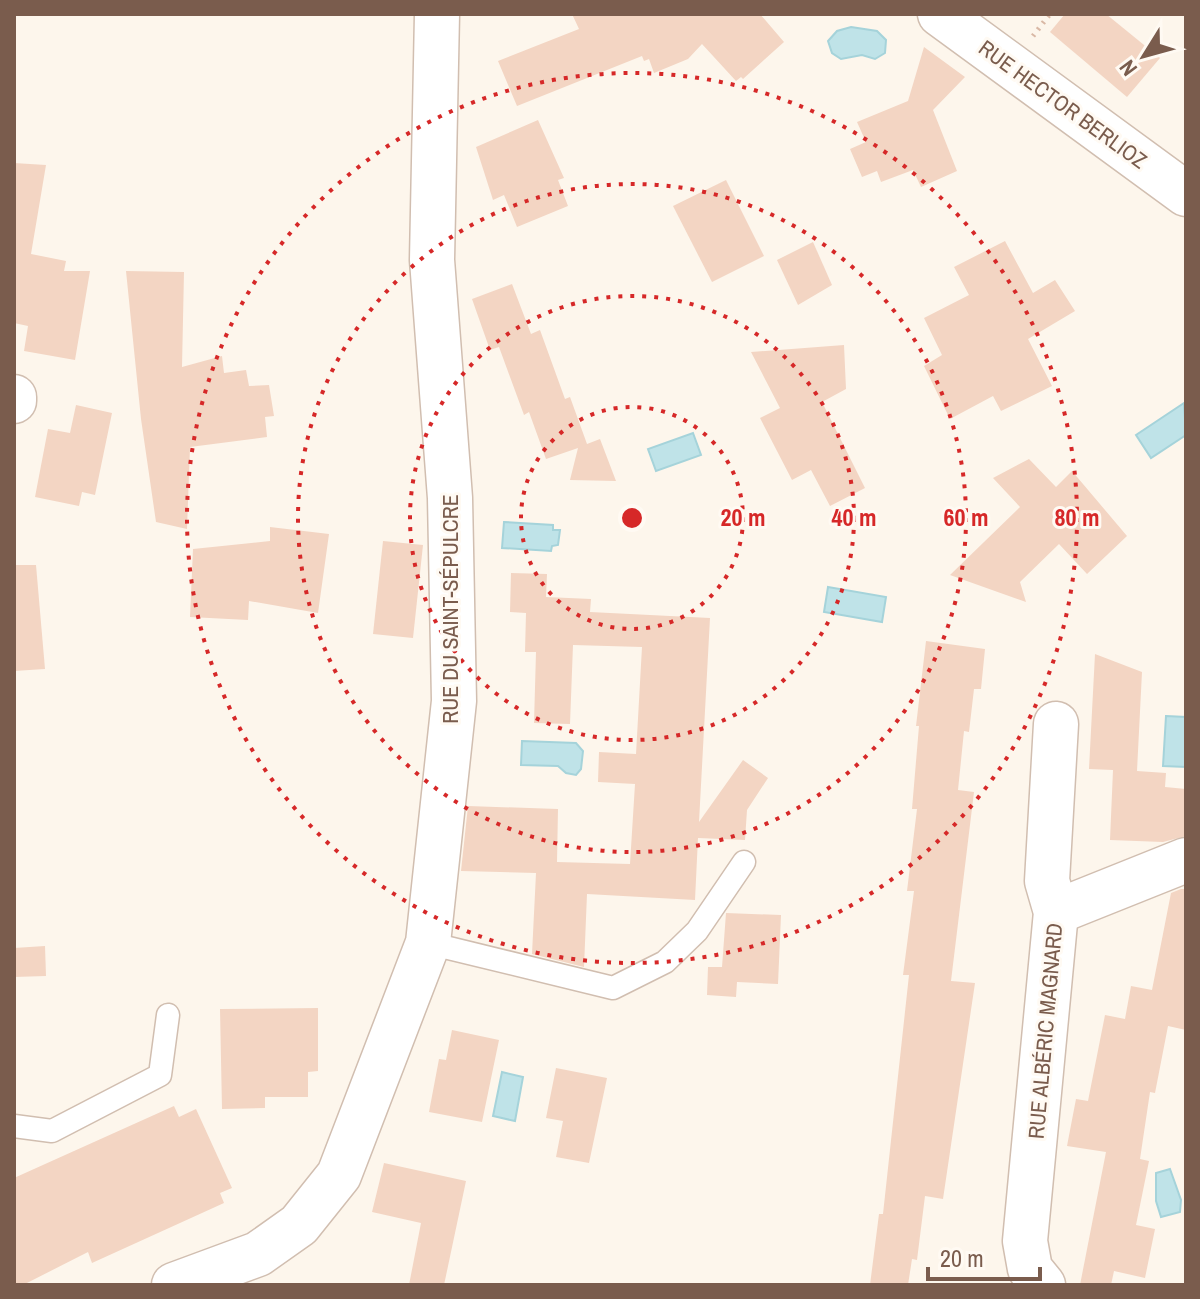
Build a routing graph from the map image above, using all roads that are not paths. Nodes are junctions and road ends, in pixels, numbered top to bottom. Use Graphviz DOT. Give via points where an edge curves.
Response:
graph roads {
  1 [pos="437,14"];
  2 [pos="940,14"];
  3 [pos="1186,194"];
  4 [pos="1056,724"];
  5 [pos="1186,860"];
  6 [pos="744,862"];
  7 [pos="1056,912"];
  8 [pos="428,943"];
  9 [pos="168,1015"];
  10 [pos="14,1126"];
  11 [pos="174,1285"];
  12 [pos="1043,1285"];
  1 -- 8 [label="street, RUE DU SAINT-SÉPULCRE" via="432,260 450,498 454,701"];
  2 -- 3 [label="street, RUE HECTOR BERLIOZ"];
  4 -- 7 [label="street" via="1047,881"];
  5 -- 7 [label="street, RUE ALBÉRIC MAGNARD"];
  6 -- 8 [label="lane" via="697,931 665,962 613,988"];
  7 -- 12 [label="street, RUE ALBÉRIC MAGNARD" via="1025,1241 1030,1269"];
  8 -- 11 [label="street, RUE DU SAINT-SÉPULCRE" via="339,1175 299,1225 258,1254"];
  9 -- 10 [label="lane" via="160,1075 52,1131"];
}
